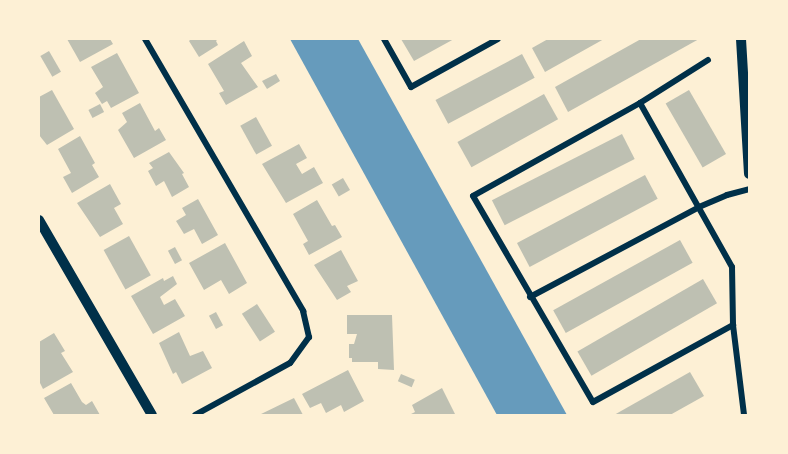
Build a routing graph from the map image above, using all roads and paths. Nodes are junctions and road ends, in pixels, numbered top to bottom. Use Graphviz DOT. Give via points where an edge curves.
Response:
graph roads {
  1 [pos="145,39"];
  2 [pos="384,39"];
  3 [pos="498,39"];
  4 [pos="741,39"];
  5 [pos="708,60"];
  6 [pos="640,103"];
  7 [pos="749,174"];
  8 [pos="749,189"];
  9 [pos="699,207"];
  10 [pos="39,220"];
  11 [pos="530,297"];
  12 [pos="733,326"];
  13 [pos="152,415"];
  14 [pos="195,415"];
  15 [pos="744,415"];
  1 -- 14 [label="street" via="303,311 309,337 290,363"];
  2 -- 3 [label="street" via="411,87"];
  4 -- 7 [label="street"];
  5 -- 6 [label="street"];
  6 -- 9 [label="street"];
  6 -- 11 [label="street" via="472,196"];
  8 -- 9 [label="street"];
  9 -- 11 [label="street"];
  9 -- 12 [label="street" via="732,267"];
  10 -- 13 [label="street"];
  11 -- 12 [label="street" via="593,402"];
  12 -- 15 [label="street"];
}
